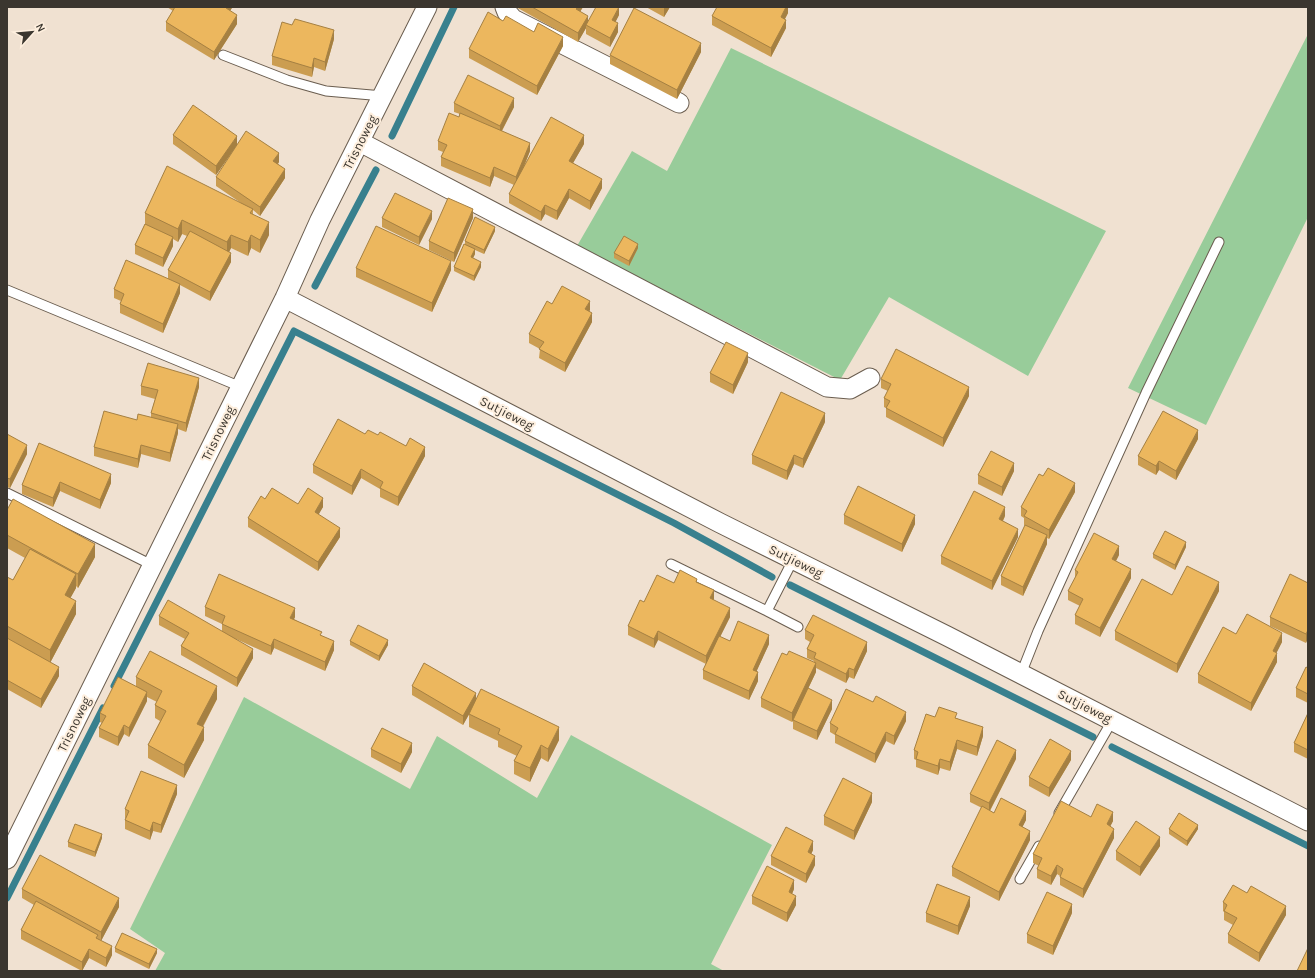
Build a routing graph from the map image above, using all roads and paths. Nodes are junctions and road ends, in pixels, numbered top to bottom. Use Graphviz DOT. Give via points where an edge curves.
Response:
graph roads {
  1 [pos="427,7"];
  2 [pos="505,7"];
  3 [pos="223,55"];
  4 [pos="383,96"];
  5 [pos="678,103"];
  6 [pos="360,142"];
  7 [pos="1219,242"];
  8 [pos="7,290"];
  9 [pos="285,298"];
  10 [pos="870,378"];
  11 [pos="241,387"];
  12 [pos="7,493"];
  13 [pos="793,560"];
  14 [pos="671,564"];
  15 [pos="152,565"];
  16 [pos="767,611"];
  17 [pos="798,627"];
  18 [pos="1021,674"];
  19 [pos="1112,721"];
  20 [pos="1308,821"];
  21 [pos="1052,824"];
  22 [pos="1044,837"];
  23 [pos="7,859"];
  24 [pos="1020,879"];
  1 -- 4 [label="street, Trisnoweg"];
  2 -- 5 [label="street" via="512,19"];
  3 -- 4 [label="lane" via="287,80 326,91"];
  4 -- 6 [label="street, Trisnoweg"];
  6 -- 9 [label="street, Trisnoweg" via="320,220"];
  6 -- 10 [label="street" via="827,387 850,389"];
  7 -- 18 [label="lane" via="1146,393"];
  8 -- 11 [label="lane"];
  9 -- 11 [label="street, Trisnoweg"];
  9 -- 13 [label="street, Sutjieweg"];
  11 -- 15 [label="street, Trisnoweg"];
  12 -- 15 [label="lane"];
  13 -- 16 [label="lane"];
  13 -- 18 [label="street, Sutjieweg"];
  14 -- 16 [label="lane"];
  15 -- 23 [label="street, Trisnoweg"];
  16 -- 17 [label="lane"];
  18 -- 19 [label="street, Sutjieweg"];
  19 -- 20 [label="street, Sutjieweg"];
  19 -- 21 [label="lane"];
  22 -- 24 [label="lane"];
}
